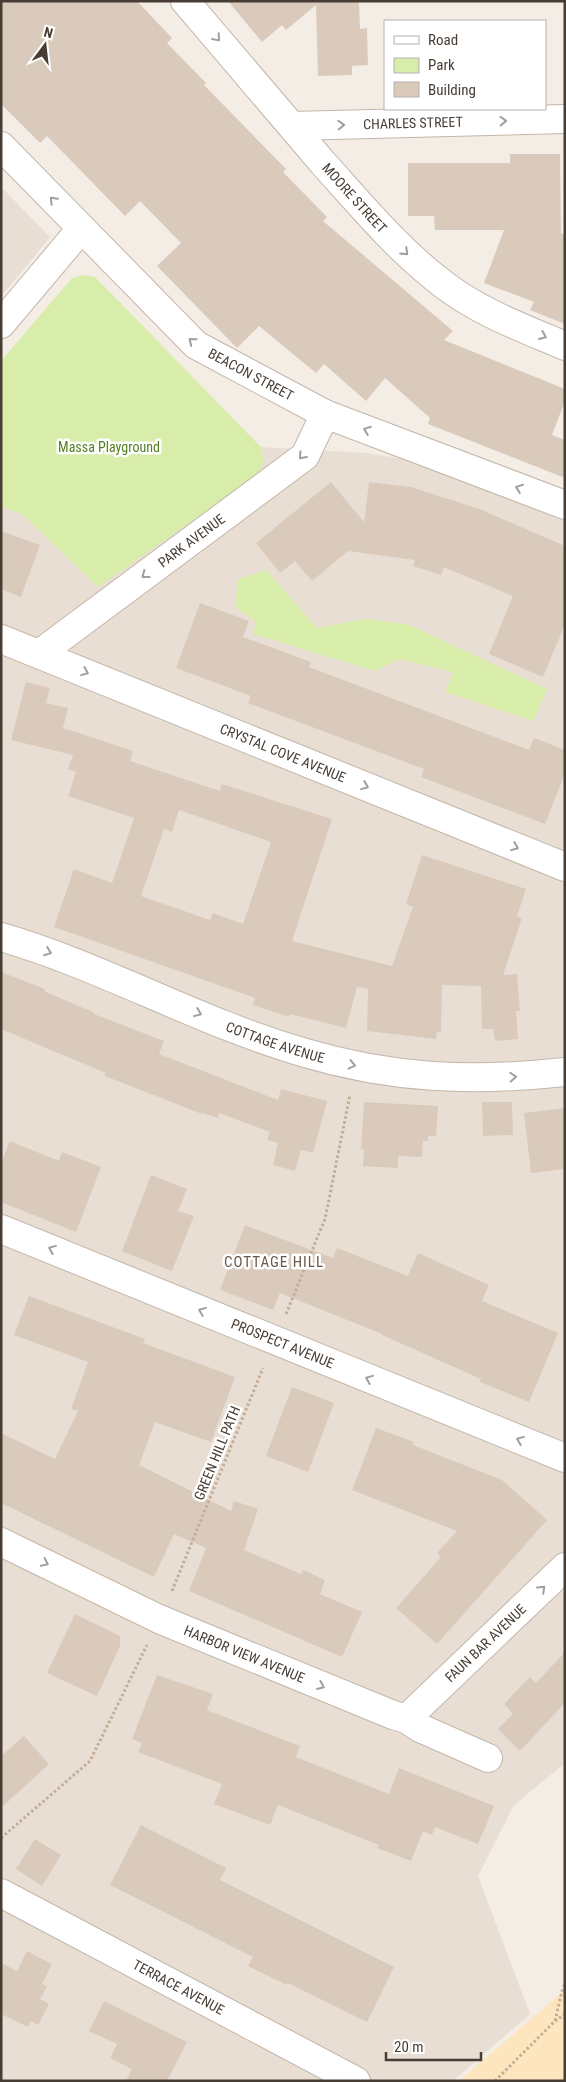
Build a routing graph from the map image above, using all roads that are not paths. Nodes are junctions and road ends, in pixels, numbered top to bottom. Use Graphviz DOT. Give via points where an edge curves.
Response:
graph roads {
  1 [pos="185,1"];
  2 [pos="565,119"];
  3 [pos="292,126"];
  4 [pos="1,146"];
  5 [pos="81,228"];
  6 [pos="1,324"];
  7 [pos="565,346"];
  8 [pos="326,414"];
  9 [pos="565,505"];
  10 [pos="1,638"];
  11 [pos="39,654"];
  12 [pos="565,867"];
  13 [pos="1,937"];
  14 [pos="565,1072"];
  15 [pos="1,1229"];
  16 [pos="565,1458"];
  17 [pos="1,1542"];
  18 [pos="565,1567"];
  19 [pos="406,1719"];
  20 [pos="488,1758"];
  21 [pos="1,1893"];
  22 [pos="356,2081"];
  1 -- 3 [label="street, MOORE STREET, one-way"];
  3 -- 2 [label="street, CHARLES STREET, one-way"];
  3 -- 7 [label="street, MOORE STREET, one-way" via="405,252 438,280 489,312"];
  5 -- 4 [label="street, BEACON STREET, one-way"];
  5 -- 6 [label="street"];
  8 -- 5 [label="street, BEACON STREET, one-way" via="196,345"];
  9 -- 8 [label="street, BEACON STREET, one-way"];
  8 -- 11 [label="street, PARK AVENUE, one-way" via="305,456"];
  10 -- 11 [label="street, CRYSTAL COVE AVENUE"];
  11 -- 12 [label="street, CRYSTAL COVE AVENUE, one-way"];
  13 -- 14 [label="street, COTTAGE AVENUE, one-way" via="58,956 260,1038 327,1059 386,1072 439,1078"];
  16 -- 15 [label="street, PROSPECT AVENUE, one-way"];
  17 -- 19 [label="street, HARBOR VIEW AVENUE, one-way" via="160,1619"];
  19 -- 18 [label="street, FAUN BAR AVENUE, one-way"];
  19 -- 20 [label="street, HARBOR VIEW AVENUE"];
  21 -- 22 [label="street, TERRACE AVENUE"];
}
